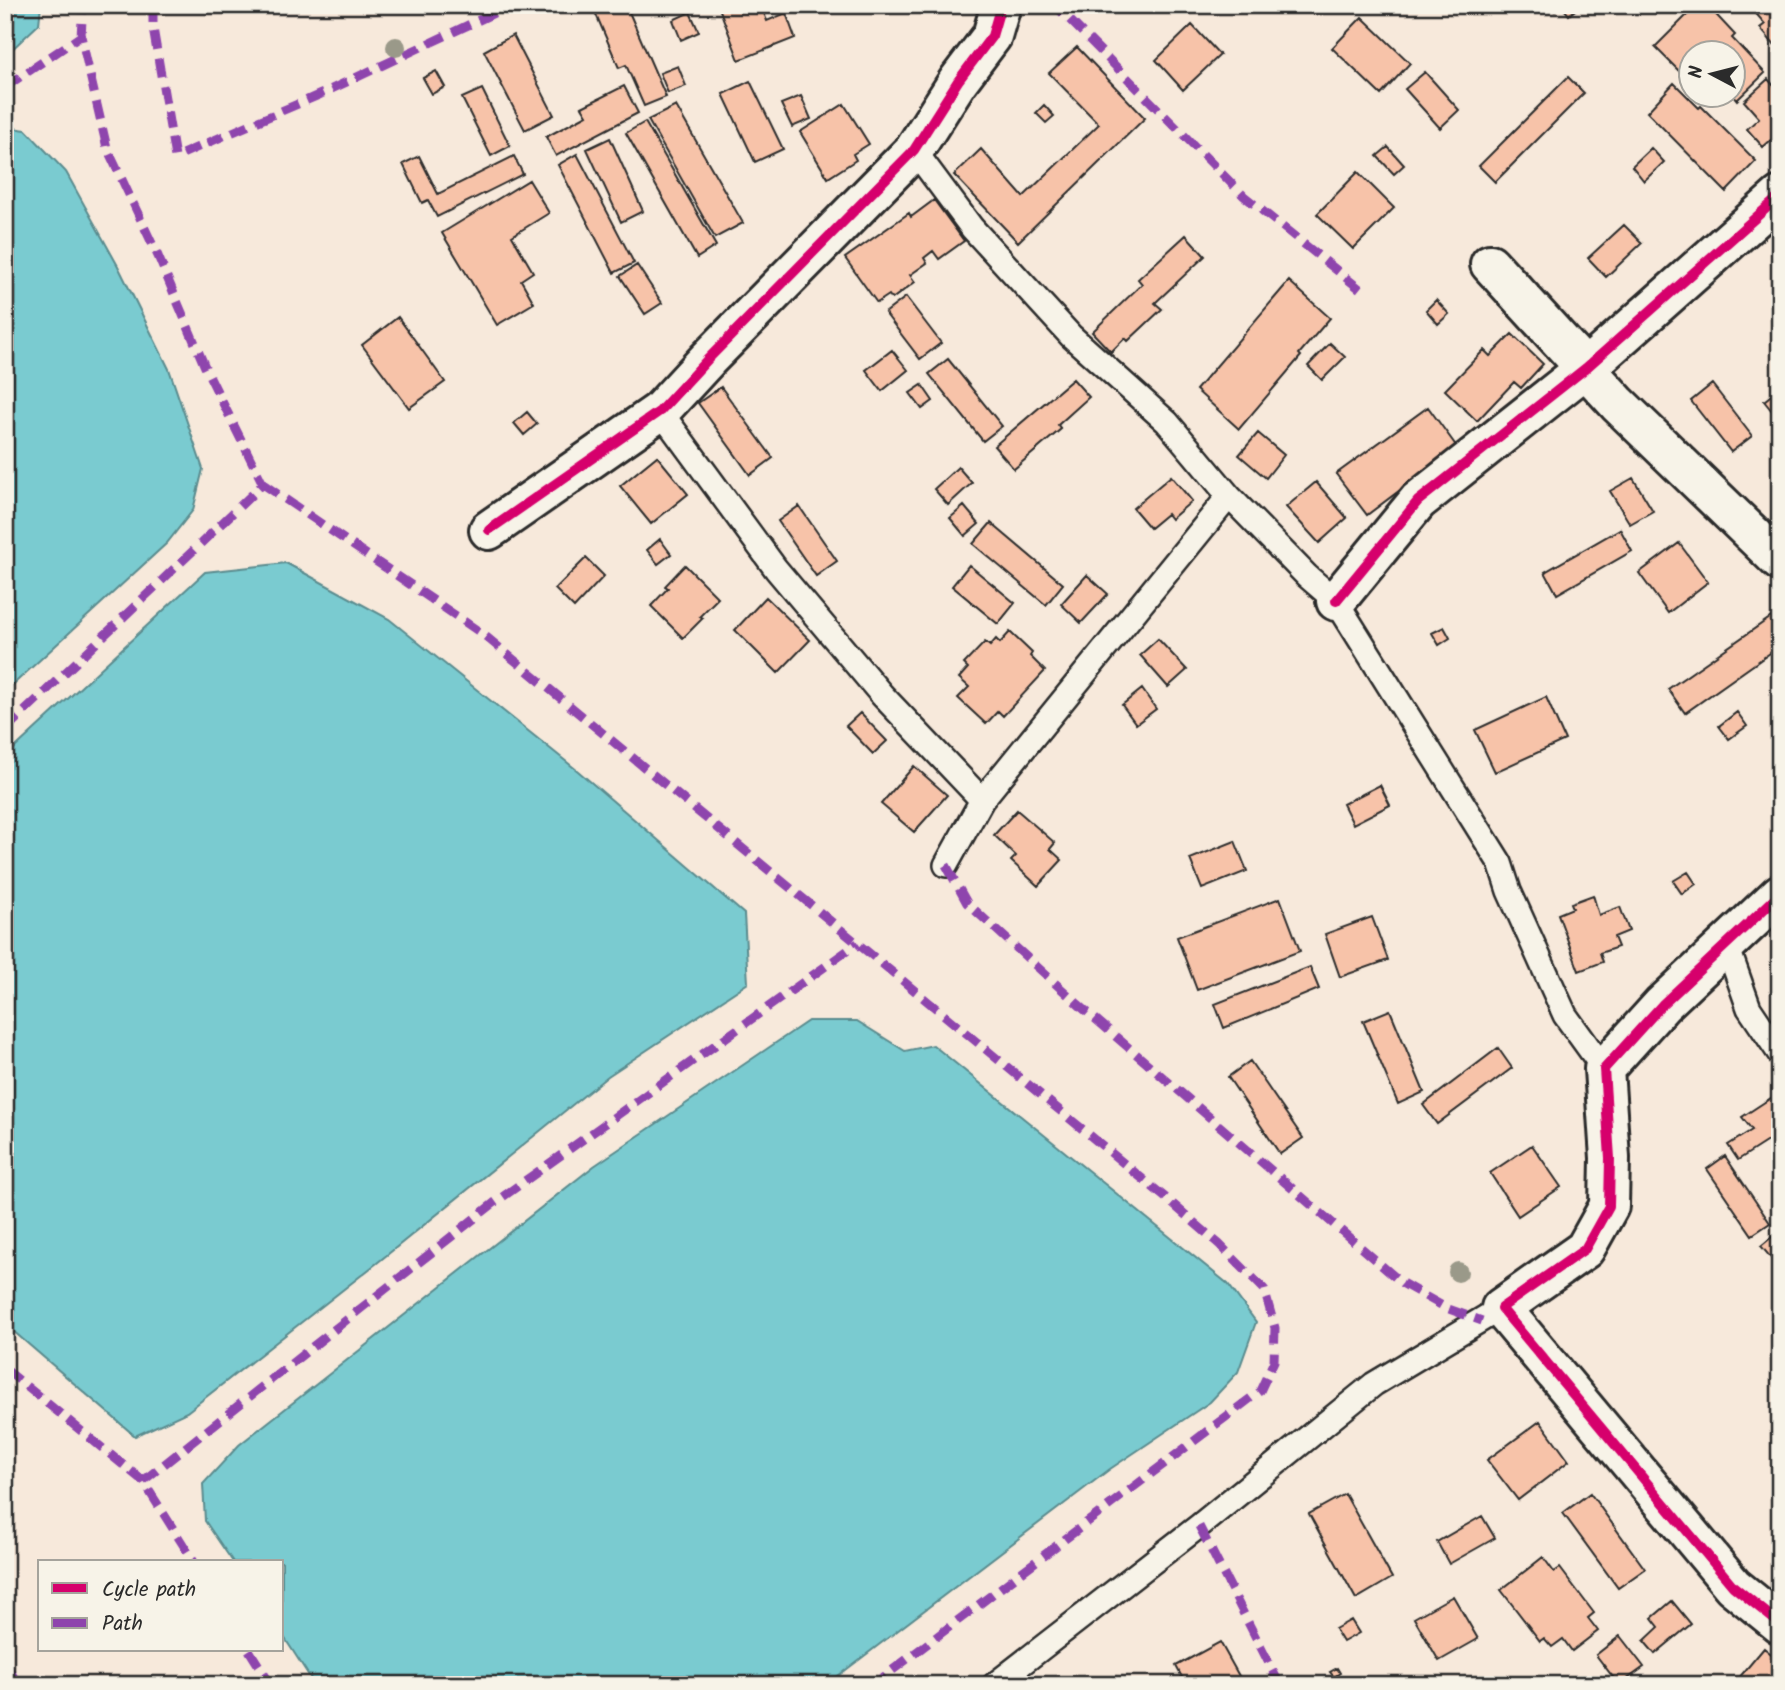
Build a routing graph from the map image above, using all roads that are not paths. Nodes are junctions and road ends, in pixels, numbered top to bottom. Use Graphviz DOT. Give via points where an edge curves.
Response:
graph roads {
  1 [pos="1001,5"];
  2 [pos="914,150"];
  3 [pos="1780,196"];
  4 [pos="1490,264"];
  5 [pos="1586,368"];
  6 [pos="660,411"];
  7 [pos="1229,496"];
  8 [pos="489,530"];
  9 [pos="1780,561"];
  10 [pos="1336,601"];
  11 [pos="982,800"];
  12 [pos="946,865"];
  13 [pos="1780,894"];
  14 [pos="1726,943"];
  15 [pos="1780,1054"];
  16 [pos="1604,1069"];
  17 [pos="1501,1308"];
  18 [pos="1780,1624"];
  19 [pos="994,1685"];
  1 -- 2 [label="street" via="992,36"];
  2 -- 6 [label="street"];
  2 -- 7 [label="lane" via="972,228 1071,336 1167,422"];
  3 -- 5 [label="street"];
  4 -- 5 [label="street"];
  5 -- 9 [label="street"];
  5 -- 10 [label="street" via="1418,501"];
  6 -- 8 [label="street"];
  6 -- 11 [label="lane" via="776,569 882,695"];
  7 -- 10 [label="lane"];
  7 -- 11 [label="lane"];
  10 -- 16 [label="lane" via="1500,863 1565,1015"];
  11 -- 12 [label="lane"];
  13 -- 14 [label="street"];
  14 -- 15 [label="lane" via="1749,1008"];
  14 -- 16 [label="street"];
  16 -- 17 [label="street" via="1609,1206 1585,1249"];
  17 -- 18 [label="street" via="1732,1586"];
  17 -- 19 [label="lane" via="1374,1384"];
}
